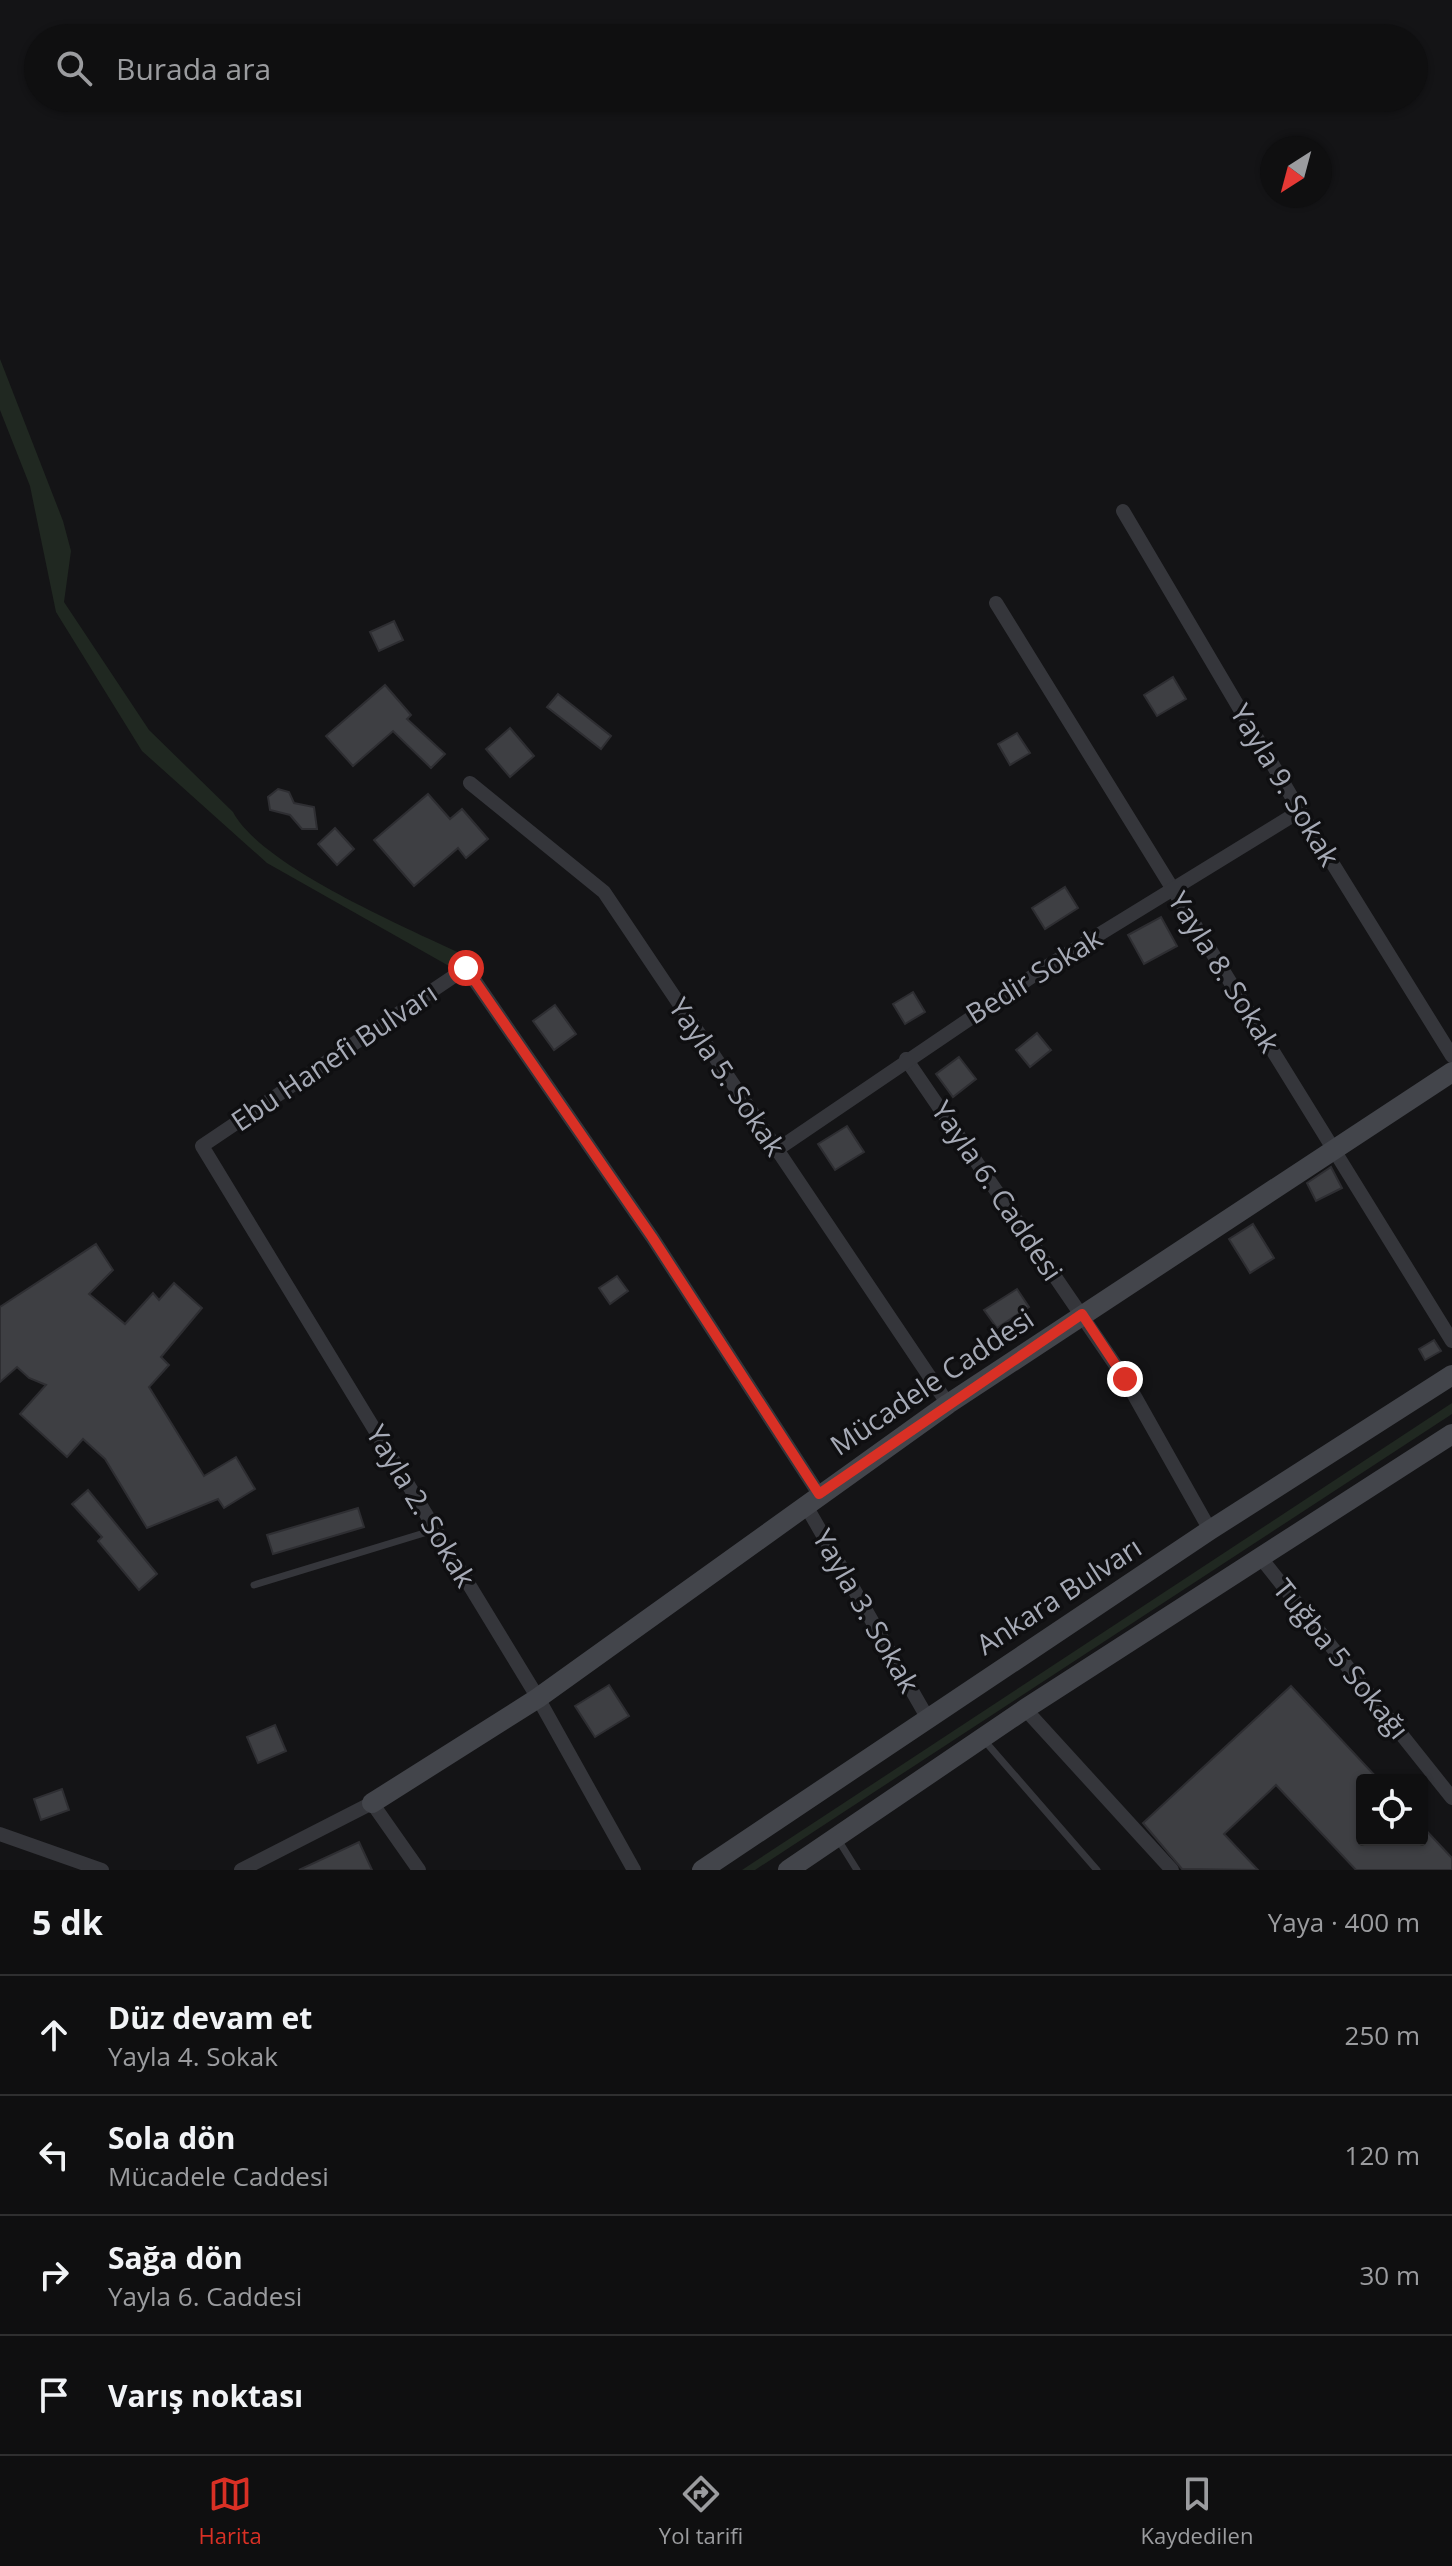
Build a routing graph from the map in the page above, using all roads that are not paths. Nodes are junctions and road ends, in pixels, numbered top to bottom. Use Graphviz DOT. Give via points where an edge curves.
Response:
graph roads {
  1 [pos="1123,511"];
  2 [pos="996,603"];
  3 [pos="470,783"];
  4 [pos="1300,811"];
  5 [pos="1173,890"];
  6 [pos="466,968"];
  7 [pos="1452,1056"];
  8 [pos="906,1059"];
  9 [pos="1452,1072"];
  10 [pos="202,1146"];
  11 [pos="1335,1149"];
  12 [pos="775,1151"];
  13 [pos="1082,1314"];
  14 [pos="1452,1341"];
  15 [pos="1452,1375"];
  16 [pos="948,1404"];
  17 [pos="1452,1434"];
  18 [pos="812,1499"];
  19 [pos="434,1530"];
  20 [pos="1210,1530"];
  21 [pos="1260,1557"];
  22 [pos="254,1585"];
  23 [pos="538,1698"];
  24 [pos="1025,1709"];
  25 [pos="927,1717"];
  26 [pos="983,1738"];
  27 [pos="1452,1798"];
  28 [pos="372,1803"];
  29 [pos="0,1834"];
  30 [pos="836,1838"];
  31 [pos="102,1870"];
  32 [pos="241,1870"];
  33 [pos="419,1870"];
  34 [pos="634,1870"];
  35 [pos="702,1870"];
  36 [pos="788,1870"];
  37 [pos="857,1870"];
  38 [pos="1097,1870"];
  39 [pos="1172,1870"];
  1 -- 4 [label="street, Yayla 9. Sokak"];
  2 -- 5 [label="street, Yayla 8. Sokak"];
  3 -- 12 [label="street, Yayla 5. Sokak" via="604,892"];
  4 -- 5 [label="street, Bedir Sokak"];
  4 -- 7 [label="street, Yayla 9. Sokak"];
  5 -- 8 [label="street, Bedir Sokak"];
  5 -- 11 [label="street, Yayla 8. Sokak"];
  6 -- 10 [label="street, Ebu Hanefi Bulvarı"];
  6 -- 18 [label="street, Yayla 3. Sokak" via="652,1237"];
  8 -- 12 [label="street, Bedir Sokak"];
  8 -- 13 [label="street, Yayla 6. Caddesi"];
  9 -- 11 [label="main road, Mücadele Caddesi"];
  10 -- 19 [label="street, Yayla 2. Sokak"];
  11 -- 13 [label="main road, Mücadele Caddesi"];
  11 -- 14 [label="street, Yayla 8. Sokak"];
  12 -- 16 [label="street, Yayla 5. Sokak"];
  13 -- 16 [label="main road, Mücadele Caddesi"];
  13 -- 20 [label="street, Yayla 6. Caddesi"];
  15 -- 20 [label="main road, Ankara Bulvarı"];
  16 -- 18 [label="main road, Mücadele Caddesi"];
  17 -- 21 [label="main road"];
  18 -- 23 [label="main road, Mücadele Caddesi"];
  18 -- 25 [label="street, Yayla 3. Sokak"];
  19 -- 22 [label="lane"];
  19 -- 23 [label="street, Yayla 2. Sokak"];
  20 -- 25 [label="main road, Ankara Bulvarı"];
  21 -- 24 [label="main road"];
  21 -- 27 [label="street, Tuğba 5 Sokağı"];
  23 -- 28 [label="main road, Mücadele Caddesi"];
  23 -- 34 [label="street, Yayla 2. Sokak"];
  24 -- 26 [label="main road"];
  24 -- 39 [label="street"];
  25 -- 35 [label="main road, Ankara Bulvarı"];
  26 -- 30 [label="main road"];
  26 -- 38 [label="lane"];
  28 -- 32 [label="street"];
  28 -- 33 [label="street"];
  29 -- 31 [label="street"];
  30 -- 36 [label="main road"];
  30 -- 37 [label="lane"];
}
